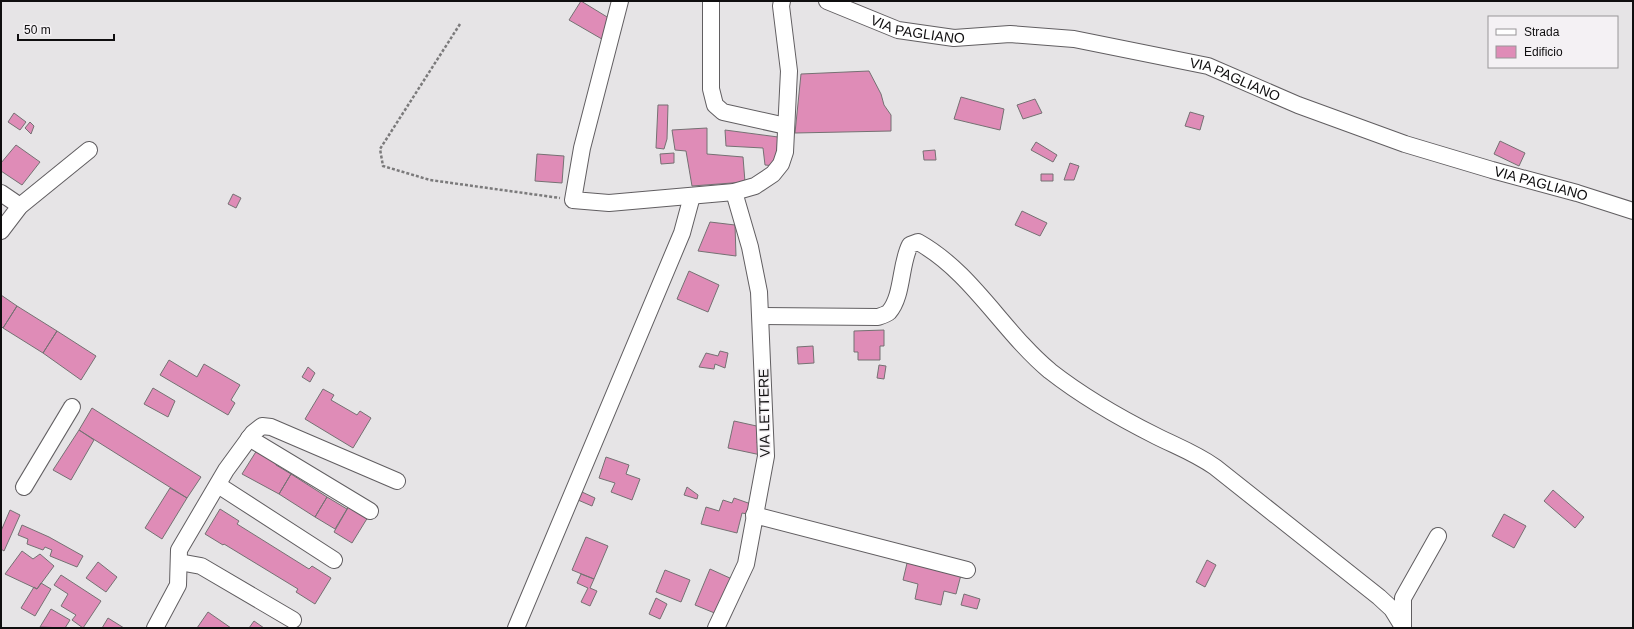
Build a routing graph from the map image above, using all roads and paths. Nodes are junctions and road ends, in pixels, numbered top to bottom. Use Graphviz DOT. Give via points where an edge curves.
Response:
graph roads {
  1 [pos="620,1"];
  2 [pos="711,1"];
  3 [pos="782,1"];
  4 [pos="827,1"];
  5 [pos="460,24"];
  6 [pos="786,126"];
  7 [pos="90,150"];
  8 [pos="734,192"];
  9 [pos="1,193"];
  10 [pos="692,196"];
  11 [pos="573,200"];
  12 [pos="20,206"];
  13 [pos="1633,211"];
  14 [pos="1,231"];
  15 [pos="761,316"];
  16 [pos="72,407"];
  17 [pos="251,435"];
  18 [pos="397,481"];
  19 [pos="218,485"];
  20 [pos="24,487"];
  21 [pos="370,511"];
  22 [pos="754,514"];
  23 [pos="1438,536"];
  24 [pos="334,560"];
  25 [pos="179,562"];
  26 [pos="967,570"];
  27 [pos="293,620"];
  28 [pos="155,628"];
  29 [pos="516,628"];
  30 [pos="716,628"];
  31 [pos="1404,628"];
  1 -- 11 [label="street" via="582,148"];
  2 -- 6 [label="street" via="711,89 715,105 723,112"];
  3 -- 6 [label="street" via="789,70"];
  4 -- 13 [label="street, VIA PAGLIANO" via="898,30 954,38 1010,34 1074,39 1208,66 1298,105 1405,144"];
  5 -- 11 [label="path" via="380,149 383,166 430,180"];
  6 -- 8 [label="street" via="785,152 781,164 773,174 755,186"];
  7 -- 12 [label="street"];
  8 -- 10 [label="street"];
  8 -- 15 [label="street, VIA LETTERE" via="750,247"];
  9 -- 12 [label="street"];
  10 -- 11 [label="street" via="609,203"];
  10 -- 29 [label="street" via="682,233"];
  12 -- 14 [label="street"];
  15 -- 22 [label="street, VIA LETTERE" via="766,456"];
  15 -- 31 [label="street" via="878,317 888,313 895,302 906,252 910,245 918,242 933,250 949,264 1026,348 1050,370 1125,419 1157,437 1197,454 1215,467 1380,597 1392,609"];
  16 -- 20 [label="street"];
  17 -- 18 [label="street" via="262,426 271,426"];
  17 -- 19 [label="street"];
  17 -- 21 [label="street"];
  19 -- 24 [label="street"];
  19 -- 25 [label="street" via="179,550"];
  22 -- 26 [label="street"];
  22 -- 30 [label="street, VIA LETTERE" via="746,564"];
  23 -- 31 [label="street" via="1403,598"];
  25 -- 27 [label="street" via="201,566"];
  25 -- 28 [label="street" via="178,585"];
}
